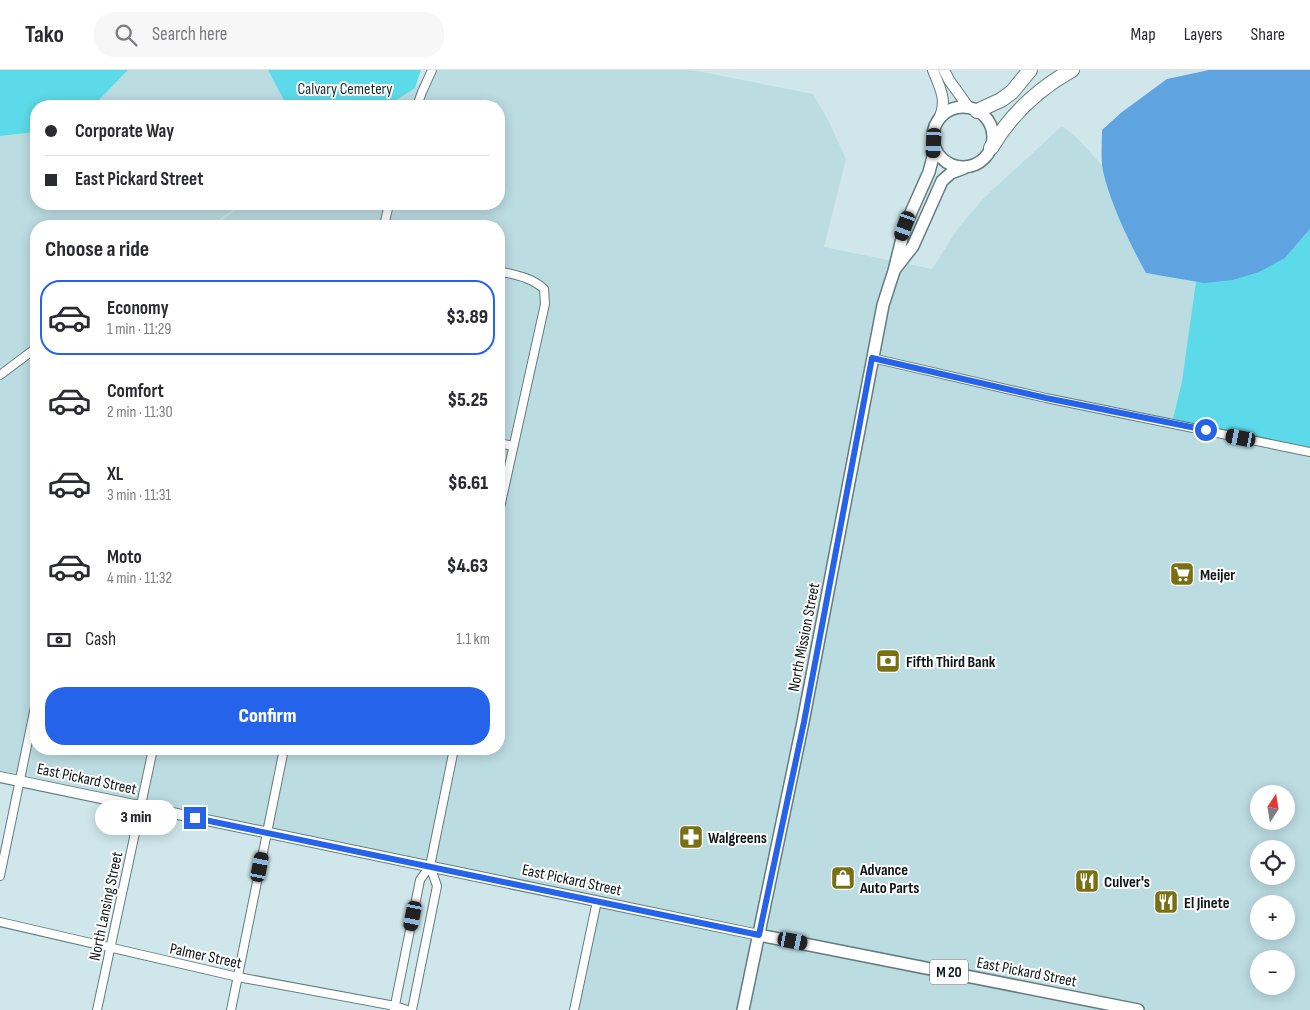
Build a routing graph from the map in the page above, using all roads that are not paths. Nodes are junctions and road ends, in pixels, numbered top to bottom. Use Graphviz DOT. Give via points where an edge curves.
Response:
graph roads {
  1 [pos="432,70"];
  2 [pos="933,70"];
  3 [pos="944,70"];
  4 [pos="1030,70"];
  5 [pos="1072,70"];
  6 [pos="420,100"];
  7 [pos="973,109"];
  8 [pos="938,121"];
  9 [pos="934,143"];
  10 [pos="991,148"];
  11 [pos="966,167"];
  12 [pos="894,271"];
  13 [pos="505,272"];
  14 [pos="30,352"];
  15 [pos="872,358"];
  16 [pos="0,375"];
  17 [pos="505,444"];
  18 [pos="513,446"];
  19 [pos="1310,452"];
  20 [pos="505,484"];
  21 [pos="30,730"];
  22 [pos="152,755"];
  23 [pos="283,755"];
  24 [pos="453,755"];
  25 [pos="0,777"];
  26 [pos="19,781"];
  27 [pos="141,806"];
  28 [pos="266,833"];
  29 [pos="430,866"];
  30 [pos="0,876"];
  31 [pos="597,901"];
  32 [pos="0,922"];
  33 [pos="759,935"];
  34 [pos="110,948"];
  35 [pos="238,977"];
  36 [pos="394,1008"];
  37 [pos="97,1010"];
  38 [pos="231,1010"];
  39 [pos="407,1010"];
  40 [pos="412,1010"];
  41 [pos="574,1010"];
  42 [pos="743,1010"];
  43 [pos="1138,1010"];
  1 -- 6 [label="street"];
  2 -- 8 [label="main road, North Mission Street" via="944,102"];
  3 -- 7 [label="main road"];
  4 -- 7 [label="highway" via="1001,100"];
  5 -- 10 [label="highway" via="1040,91 1018,111"];
  7 -- 8 [label="main road" via="961,107 950,110"];
  7 -- 10 [label="main road" via="986,117 991,127"];
  8 -- 9 [label="main road, North Mission Street"];
  9 -- 11 [label="main road" via="945,161"];
  9 -- 12 [label="main road, North Mission Street" via="929,172 908,219"];
  10 -- 11 [label="main road, North Mission Street" via="981,161"];
  11 -- 12 [label="main road, North Mission Street" via="942,181 913,246"];
  12 -- 15 [label="main road, North Mission Street"];
  13 -- 18 [label="street" via="536,282 544,289 545,304"];
  14 -- 16 [label="street"];
  15 -- 19 [label="street" via="1046,398"];
  15 -- 33 [label="main road, North Mission Street" via="804,722"];
  17 -- 18 [label="street"];
  18 -- 20 [label="street"];
  21 -- 26 [label="street"];
  22 -- 27 [label="street, North Lansing Street"];
  23 -- 28 [label="street"];
  24 -- 29 [label="street"];
  25 -- 26 [label="main road, East Pickard Street"];
  26 -- 27 [label="main road, East Pickard Street"];
  26 -- 30 [label="street"];
  27 -- 28 [label="main road, East Pickard Street"];
  27 -- 34 [label="street, North Lansing Street"];
  28 -- 29 [label="main road, East Pickard Street"];
  28 -- 35 [label="street"];
  29 -- 31 [label="main road, East Pickard Street"];
  29 -- 36 [label="street" via="420,880"];
  29 -- 40 [label="street" via="437,886"];
  31 -- 33 [label="main road, East Pickard Street"];
  31 -- 41 [label="street"];
  32 -- 34 [label="street, Palmer Street"];
  33 -- 42 [label="main road, North Mission Street"];
  33 -- 43 [label="main road, East Pickard Street / M 20"];
  34 -- 35 [label="street, Palmer Street"];
  34 -- 37 [label="street, North Lansing Street"];
  35 -- 36 [label="street, Palmer Street"];
  35 -- 38 [label="street"];
  36 -- 39 [label="street, Palmer Street"];
}
